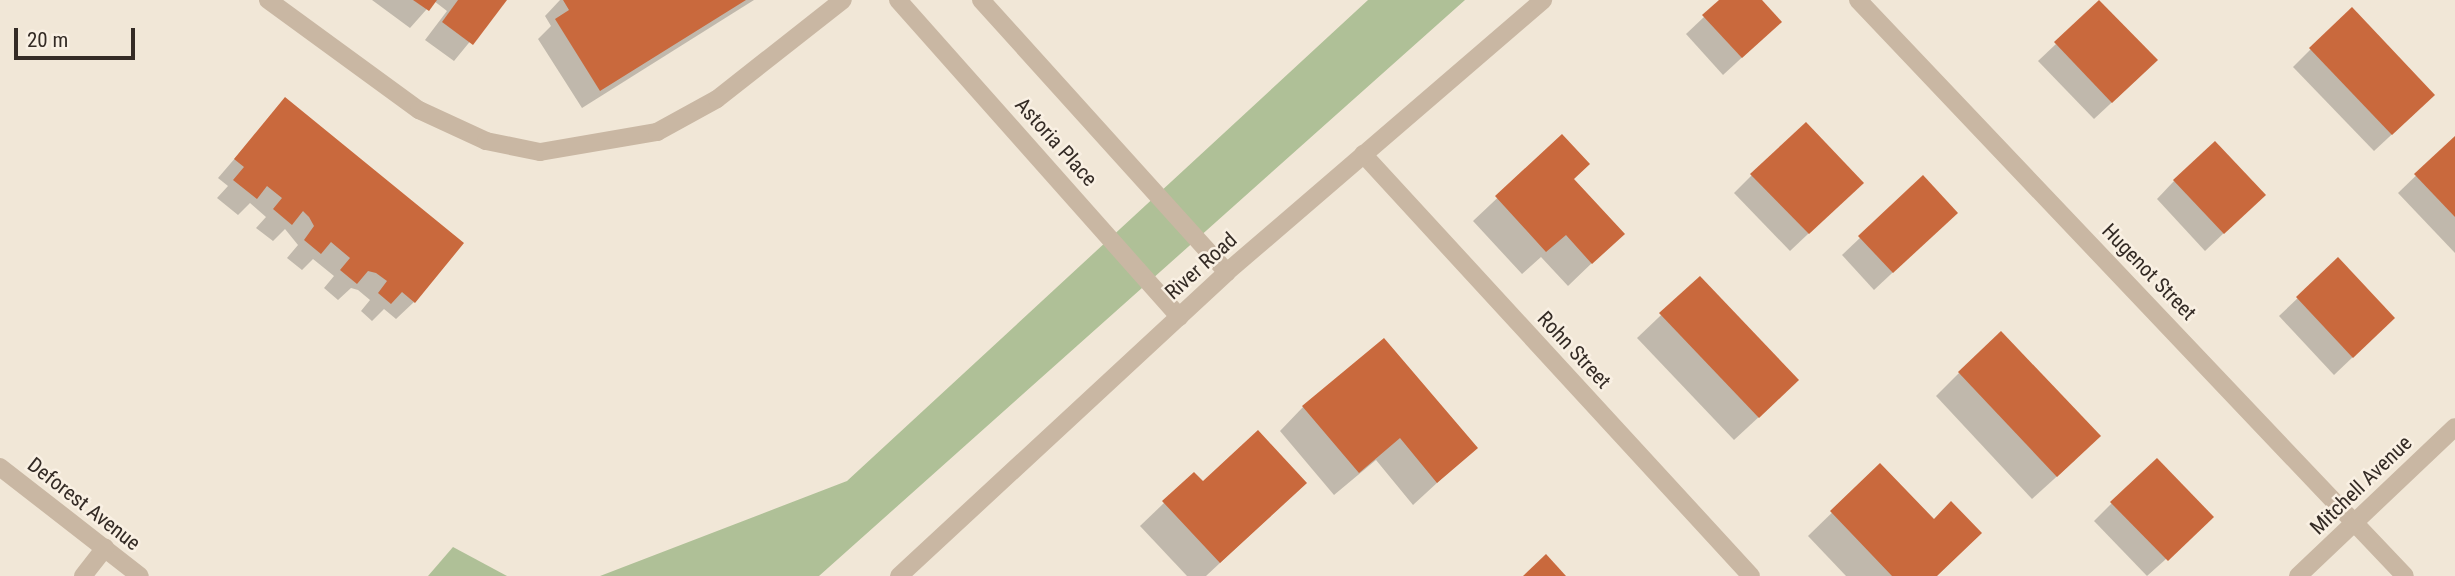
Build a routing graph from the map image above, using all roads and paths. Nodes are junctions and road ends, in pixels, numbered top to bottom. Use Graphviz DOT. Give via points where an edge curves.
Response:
graph roads {
  1 [pos="268,0"];
  2 [pos="843,0"];
  3 [pos="898,0"];
  4 [pos="981,0"];
  5 [pos="1544,0"];
  6 [pos="1858,0"];
  7 [pos="1363,154"];
  8 [pos="1227,272"];
  9 [pos="1179,317"];
  10 [pos="2455,427"];
  11 [pos="0,467"];
  12 [pos="2355,522"];
  13 [pos="105,548"];
  14 [pos="83,576"];
  15 [pos="140,576"];
  16 [pos="899,576"];
  17 [pos="1751,576"];
  18 [pos="2298,576"];
  19 [pos="2406,576"];
  1 -- 2 [label="street" via="419,110 486,141 540,152 657,132 717,99"];
  3 -- 9 [label="street, Astoria Place"];
  4 -- 8 [label="street, Astoria Place"];
  5 -- 7 [label="street, River Road"];
  6 -- 12 [label="street, Hugenot Street"];
  7 -- 8 [label="street, River Road"];
  7 -- 17 [label="street, Rohn Street"];
  8 -- 9 [label="street, River Road"];
  9 -- 16 [label="street, River Road"];
  10 -- 12 [label="street, Mitchell Avenue"];
  11 -- 13 [label="street, Deforest Avenue"];
  12 -- 18 [label="street, Mitchell Avenue"];
  12 -- 19 [label="street, Hugenot Street"];
  13 -- 14 [label="street"];
  13 -- 15 [label="street, Deforest Avenue"];
}
